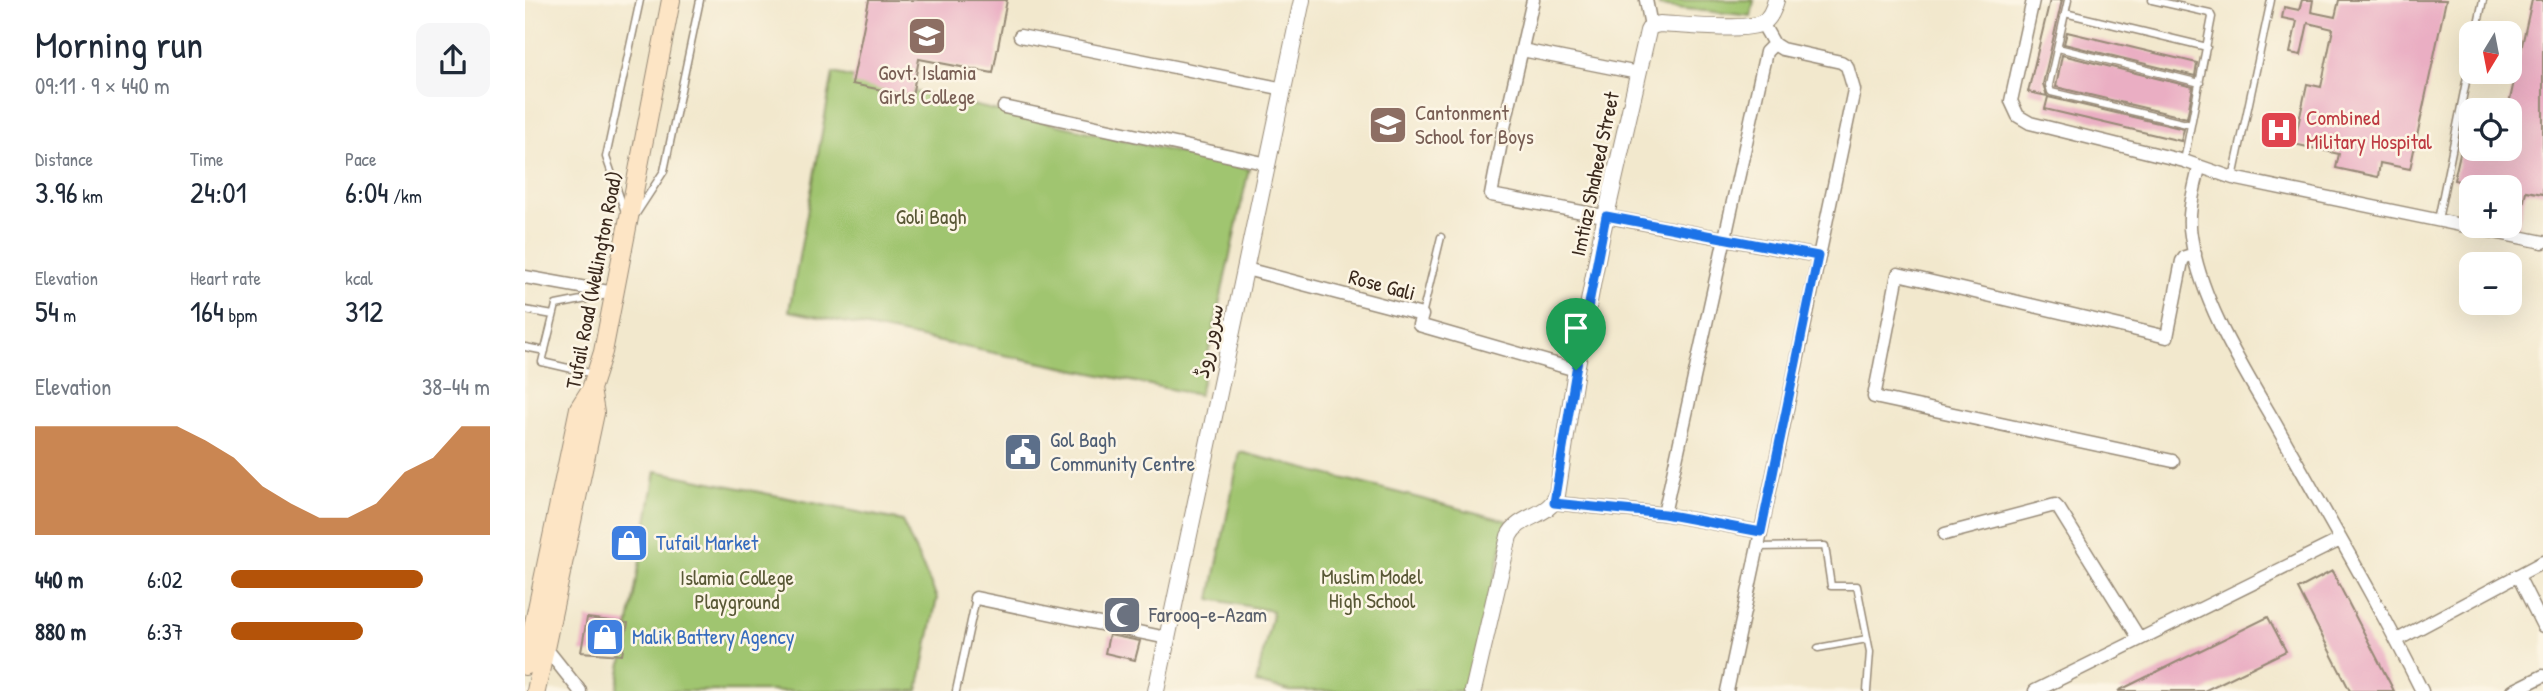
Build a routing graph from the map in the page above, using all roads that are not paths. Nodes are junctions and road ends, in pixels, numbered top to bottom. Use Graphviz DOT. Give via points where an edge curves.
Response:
graph roads {
  1 [pos="641,0"];
  2 [pos="671,0"];
  3 [pos="700,0"];
  4 [pos="1302,0"];
  5 [pos="1534,0"];
  6 [pos="1646,0"];
  7 [pos="1776,0"];
  8 [pos="2033,0"];
  9 [pos="2068,0"];
  10 [pos="2152,0"];
  11 [pos="2271,0"];
  12 [pos="2483,0"];
  13 [pos="2065,13"];
  14 [pos="2479,21"];
  15 [pos="1762,23"];
  16 [pos="1651,26"];
  17 [pos="1020,36"];
  18 [pos="1774,44"];
  19 [pos="2207,47"];
  20 [pos="2058,48"];
  21 [pos="1522,50"];
  22 [pos="1638,73"];
  23 [pos="2200,83"];
  24 [pos="2465,84"];
  25 [pos="1284,89"];
  26 [pos="1005,107"];
  27 [pos="2191,125"];
  28 [pos="2184,161"];
  29 [pos="1268,164"];
  30 [pos="2199,168"];
  31 [pos="2233,178"];
  32 [pos="1606,216"];
  33 [pos="2437,221"];
  34 [pos="629,224"];
  35 [pos="1441,237"];
  36 [pos="1723,239"];
  37 [pos="2543,242"];
  38 [pos="2195,254"];
  39 [pos="1818,256"];
  40 [pos="1246,269"];
  41 [pos="525,277"];
  42 [pos="614,293"];
  43 [pos="525,310"];
  44 [pos="553,315"];
  45 [pos="1422,316"];
  46 [pos="525,347"];
  47 [pos="545,351"];
  48 [pos="1576,370"];
  49 [pos="594,382"];
  50 [pos="2173,461"];
  51 [pos="1554,503"];
  52 [pos="1664,514"];
  53 [pos="1761,532"];
  54 [pos="1945,534"];
  55 [pos="2340,540"];
  56 [pos="1757,547"];
  57 [pos="2543,562"];
  58 [pos="2518,576"];
  59 [pos="976,598"];
  60 [pos="2543,626"];
  61 [pos="1167,638"];
  62 [pos="2139,638"];
  63 [pos="1867,639"];
  64 [pos="2397,640"];
  65 [pos="545,647"];
  66 [pos="1818,648"];
  67 [pos="525,666"];
  68 [pos="2543,677"];
  69 [pos="536,691"];
  70 [pos="580,691"];
  71 [pos="956,691"];
  72 [pos="1156,691"];
  73 [pos="1473,691"];
  74 [pos="1727,691"];
  75 [pos="1867,691"];
  76 [pos="2035,691"];
  77 [pos="2422,691"];
  78 [pos="2513,691"];
  1 -- 34 [label="lane" via="606,157"];
  2 -- 34 [label="main road, Tufail Road (Wellington Road)"];
  3 -- 34 [label="lane" via="664,171"];
  4 -- 25 [label="street, سرور روڈ"];
  5 -- 21 [label="street"];
  6 -- 16 [label="street"];
  7 -- 15 [label="street"];
  8 -- 28 [label="street" via="2012,89 2011,101 2018,116 2036,125"];
  9 -- 13 [label="lane"];
  10 -- 19 [label="lane" via="2210,13"];
  11 -- 31 [label="lane"];
  12 -- 14 [label="lane"];
  13 -- 19 [label="lane"];
  13 -- 20 [label="lane"];
  15 -- 16 [label="street" via="1748,27"];
  15 -- 18 [label="street"];
  16 -- 22 [label="street, Imtiaz Shaheed Street"];
  17 -- 25 [label="street"];
  18 -- 36 [label="street" via="1766,52"];
  18 -- 39 [label="street" via="1841,62 1853,78"];
  19 -- 23 [label="lane"];
  20 -- 23 [label="lane"];
  20 -- 27 [label="lane" via="2051,92"];
  21 -- 22 [label="street"];
  21 -- 32 [label="street" via="1491,195"];
  22 -- 32 [label="street, Imtiaz Shaheed Street"];
  23 -- 27 [label="lane"];
  24 -- 33 [label="lane"];
  25 -- 29 [label="street, سرور روڈ"];
  26 -- 29 [label="street"];
  27 -- 28 [label="lane"];
  28 -- 30 [label="street"];
  29 -- 40 [label="street, سرور روڈ"];
  30 -- 31 [label="street"];
  30 -- 38 [label="street" via="2189,220"];
  31 -- 33 [label="street"];
  32 -- 36 [label="street"];
  32 -- 48 [label="street, Imtiaz Shaheed Street"];
  33 -- 37 [label="street"];
  34 -- 42 [label="main road, Tufail Road (Wellington Road)"];
  35 -- 45 [label="lane"];
  36 -- 39 [label="street"];
  36 -- 52 [label="street"];
  38 -- 50 [label="street" via="2182,261 2167,337 1898,274 1874,397"];
  38 -- 55 [label="street" via="2211,302 2245,370"];
  39 -- 53 [label="street"];
  40 -- 45 [label="street, Rose Gali"];
  40 -- 61 [label="street, سرور روڈ"];
  41 -- 42 [label="street"];
  42 -- 44 [label="lane" via="556,305"];
  42 -- 49 [label="main road, Tufail Road (Wellington Road)"];
  43 -- 44 [label="lane"];
  44 -- 47 [label="lane"];
  45 -- 48 [label="street, Rose Gali" via="1419,325"];
  46 -- 47 [label="lane"];
  47 -- 49 [label="lane" via="542,362"];
  48 -- 51 [label="street, Imtiaz Shaheed Street"];
  49 -- 65 [label="main road, Tufail Road (Wellington Road)" via="595,413"];
  49 -- 67 [label="main road" via="579,408"];
  51 -- 52 [label="street"];
  51 -- 73 [label="street" via="1513,527 1509,536"];
  52 -- 53 [label="street"];
  53 -- 56 [label="street"];
  54 -- 62 [label="street" via="2055,505"];
  55 -- 62 [label="street"];
  55 -- 64 [label="street"];
  56 -- 63 [label="lane" via="1825,546 1831,586 1857,586"];
  56 -- 74 [label="street"];
  57 -- 58 [label="street"];
  58 -- 60 [label="street"];
  58 -- 64 [label="street"];
  59 -- 61 [label="street"];
  59 -- 71 [label="lane"];
  61 -- 72 [label="street, سرور روڈ"];
  62 -- 76 [label="street"];
  63 -- 66 [label="lane"];
  63 -- 75 [label="lane"];
  64 -- 77 [label="street"];
  65 -- 69 [label="main road, Tufail Road (Wellington Road)"];
  65 -- 70 [label="street"];
  68 -- 78 [label="street"];
}
